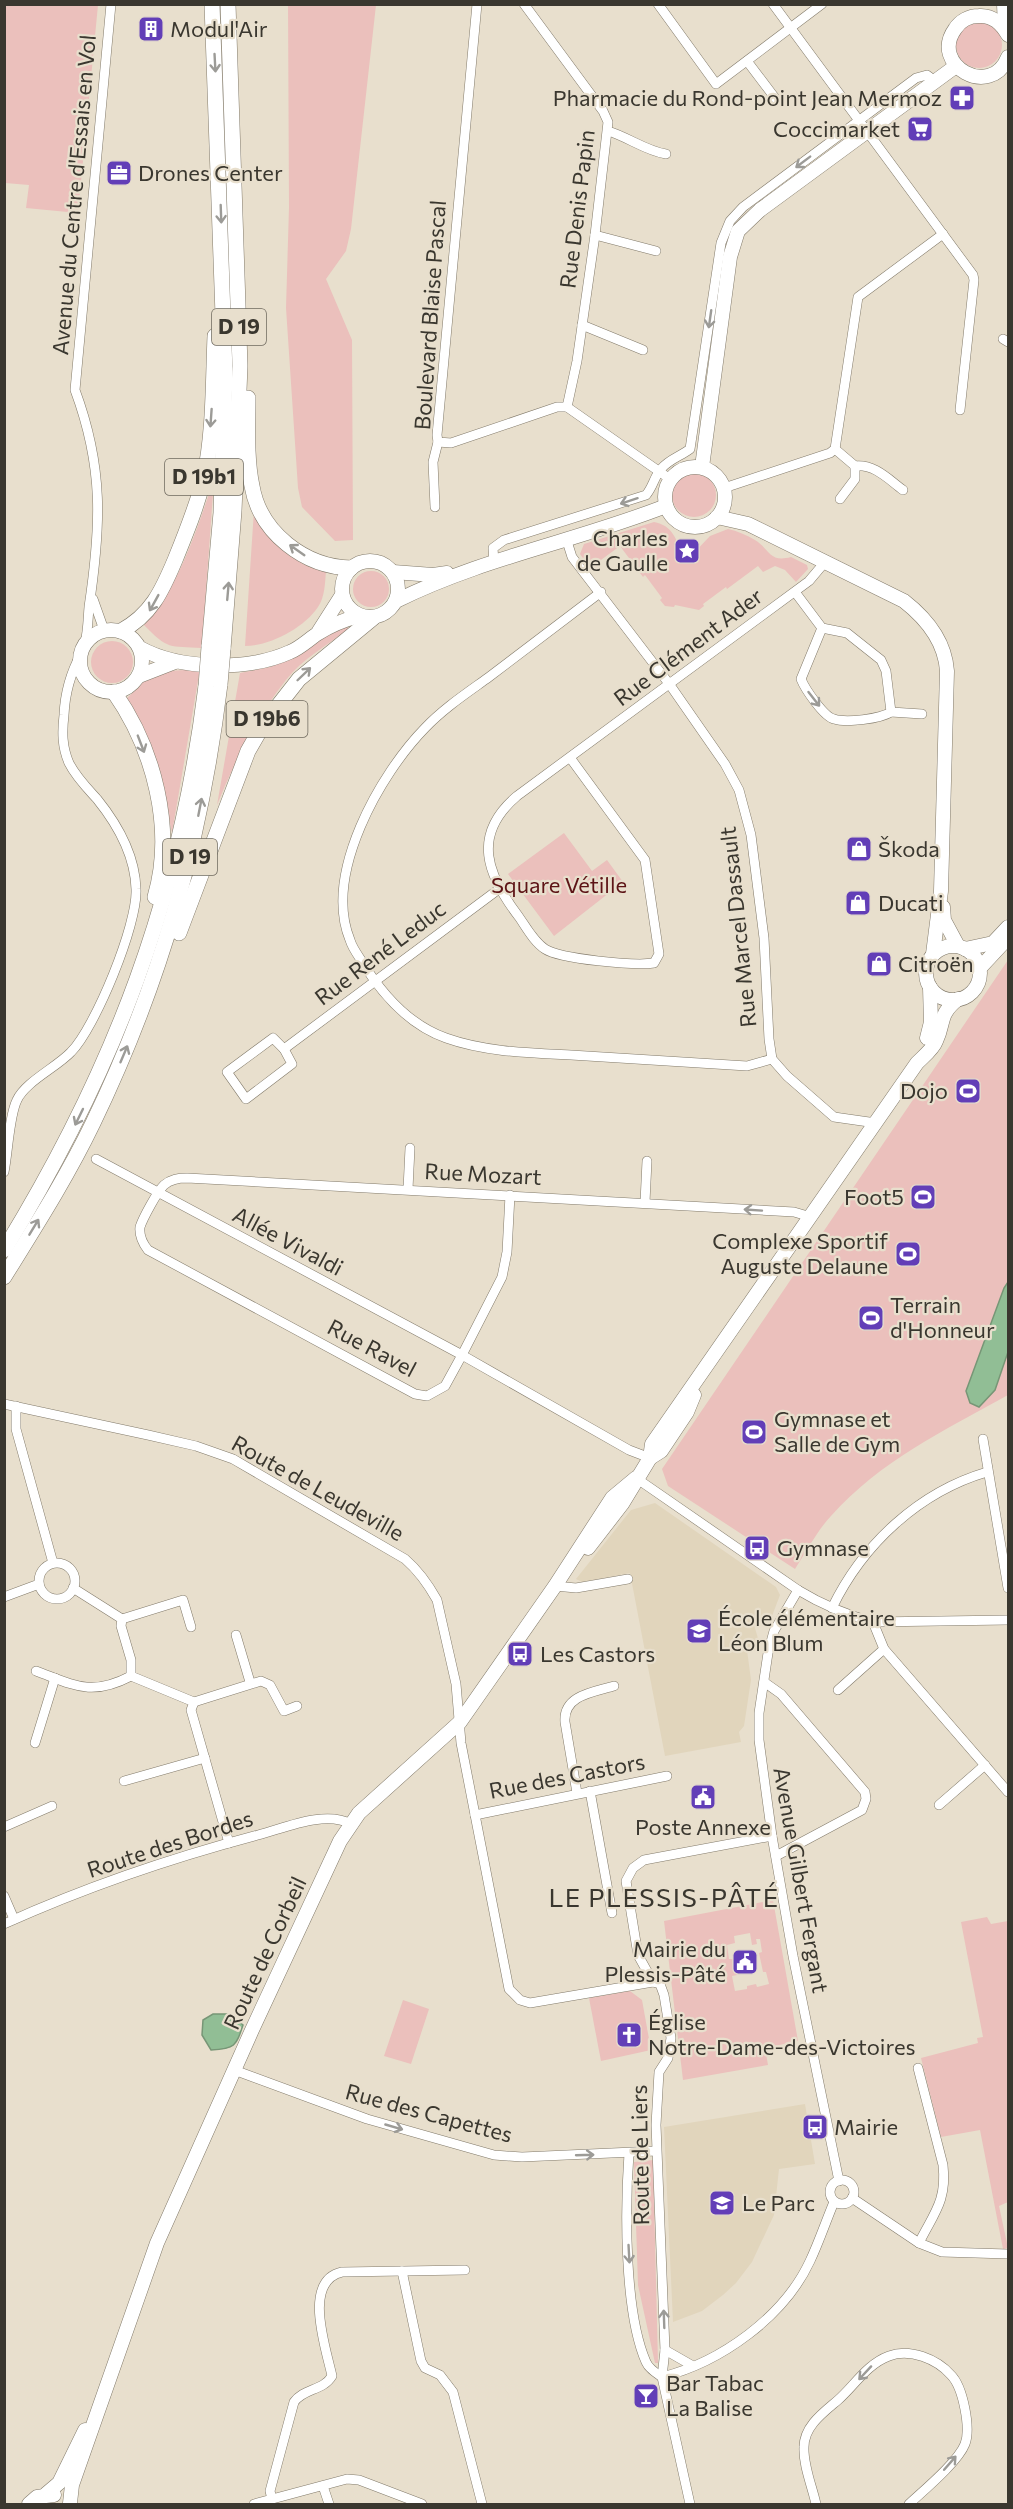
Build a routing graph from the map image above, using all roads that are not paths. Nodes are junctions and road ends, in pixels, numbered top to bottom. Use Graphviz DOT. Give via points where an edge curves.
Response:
graph roads {
  1 [pos="111,4"];
  2 [pos="212,4"];
  3 [pos="477,4"];
  4 [pos="524,4"];
  5 [pos="658,4"];
  6 [pos="773,4"];
  7 [pos="822,4"];
  8 [pos="1002,4"];
  9 [pos="228,7"];
  10 [pos="979,12"];
  11 [pos="791,28"];
  12 [pos="1006,31"];
  13 [pos="1008,57"];
  14 [pos="747,61"];
  15 [pos="956,66"];
  16 [pos="775,98"];
  17 [pos="863,126"];
  18 [pos="608,131"];
  19 [pos="666,154"];
  20 [pos="944,234"];
  21 [pos="595,235"];
  22 [pos="656,251"];
  23 [pos="224,298"];
  24 [pos="582,325"];
  25 [pos="644,350"];
  26 [pos="567,407"];
  27 [pos="960,410"];
  28 [pos="438,442"];
  29 [pos="835,449"];
  30 [pos="855,466"];
  31 [pos="702,467"];
  32 [pos="664,475"];
  33 [pos="724,488"];
  34 [pos="903,490"];
  35 [pos="840,499"];
  36 [pos="724,502"];
  37 [pos="666,506"];
  38 [pos="435,507"];
  39 [pos="717,517"];
  40 [pos="748,524"];
  41 [pos="566,538"];
  42 [pos="494,562"];
  43 [pos="825,562"];
  44 [pos="351,568"];
  45 [pos="476,568"];
  46 [pos="393,572"];
  47 [pos="601,592"];
  48 [pos="795,592"];
  49 [pos="342,594"];
  50 [pos="93,597"];
  51 [pos="396,601"];
  52 [pos="366,617"];
  53 [pos="822,628"];
  54 [pos="104,630"];
  55 [pos="121,631"];
  56 [pos="316,634"];
  57 [pos="140,648"];
  58 [pos="216,648"];
  59 [pos="83,649"];
  60 [pos="175,662"];
  61 [pos="139,676"];
  62 [pos="213,685"];
  63 [pos="670,685"];
  64 [pos="114,692"];
  65 [pos="891,712"];
  66 [pos="922,714"];
  67 [pos="571,759"];
  68 [pos="499,889"];
  69 [pos="941,891"];
  70 [pos="1008,927"];
  71 [pos="1008,937"];
  72 [pos="962,948"];
  73 [pos="933,954"];
  74 [pos="143,966"];
  75 [pos="979,969"];
  76 [pos="375,981"];
  77 [pos="930,987"];
  78 [pos="958,999"];
  79 [pos="137,1024"];
  80 [pos="284,1049"];
  81 [pos="772,1059"];
  82 [pos="917,1063"];
  83 [pos="876,1123"];
  84 [pos="410,1148"];
  85 [pos="96,1159"];
  86 [pos="647,1161"];
  87 [pos="4,1172"];
  88 [pos="408,1189"];
  89 [pos="158,1193"];
  90 [pos="510,1195"];
  91 [pos="645,1202"];
  92 [pos="811,1217"];
  93 [pos="4,1250"];
  94 [pos="4,1277"];
  95 [pos="462,1354"];
  96 [pos="4,1404"];
  97 [pos="16,1406"];
  98 [pos="983,1439"];
  99 [pos="650,1458"];
  100 [pos="987,1472"];
  101 [pos="636,1478"];
  102 [pos="53,1563"];
  103 [pos="628,1579"];
  104 [pos="39,1584"];
  105 [pos="555,1586"];
  106 [pos="74,1588"];
  107 [pos="1008,1588"];
  108 [pos="798,1590"];
  109 [pos="4,1597"];
  110 [pos="832,1608"];
  111 [pos="122,1619"];
  112 [pos="1008,1620"];
  113 [pos="873,1622"];
  114 [pos="191,1627"];
  115 [pos="236,1635"];
  116 [pos="884,1649"];
  117 [pos="36,1671"];
  118 [pos="130,1677"];
  119 [pos="55,1678"];
  120 [pos="250,1682"];
  121 [pos="764,1682"];
  122 [pos="614,1686"];
  123 [pos="838,1690"];
  124 [pos="194,1702"];
  125 [pos="297,1706"];
  126 [pos="460,1722"];
  127 [pos="35,1743"];
  128 [pos="205,1758"];
  129 [pos="985,1765"];
  130 [pos="667,1776"];
  131 [pos="124,1781"];
  132 [pos="590,1791"];
  133 [pos="1008,1792"];
  134 [pos="577,1793"];
  135 [pos="939,1805"];
  136 [pos="52,1806"];
  137 [pos="475,1815"];
  138 [pos="351,1824"];
  139 [pos="4,1827"];
  140 [pos="772,1836"];
  141 [pos="229,1843"];
  142 [pos="776,1856"];
  143 [pos="4,1896"];
  144 [pos="612,1913"];
  145 [pos="14,1919"];
  146 [pos="4,1924"];
  147 [pos="653,1982"];
  148 [pos="918,2068"];
  149 [pos="234,2070"];
  150 [pos="656,2151"];
  151 [pos="629,2154"];
  152 [pos="839,2181"];
  153 [pos="852,2198"];
  154 [pos="834,2202"];
  155 [pos="919,2243"];
  156 [pos="1008,2254"];
  157 [pos="465,2270"];
  158 [pos="402,2271"];
  159 [pos="665,2350"];
  160 [pos="693,2366"];
  161 [pos="663,2377"];
  162 [pos="104,2395"];
  163 [pos="323,2486"];
  164 [pos="46,2494"];
  165 [pos="272,2499"];
  166 [pos="71,2504"];
  167 [pos="29,2505"];
  168 [pos="254,2505"];
  169 [pos="329,2505"];
  170 [pos="422,2505"];
  171 [pos="482,2505"];
  172 [pos="690,2505"];
  173 [pos="816,2505"];
  174 [pos="909,2505"];
  1 -- 50 [label="street, Avenue du Centre d'Essais en Vol" via="75,390 88,426 99,508"];
  2 -- 23 [label="main road, D 19, one-way"];
  3 -- 28 [label="street, Boulevard Blaise Pascal"];
  4 -- 18 [label="street, Rue Denis Papin" via="603,111"];
  5 -- 14 [label="street" via="716,84"];
  6 -- 11 [label="street"];
  7 -- 11 [label="street"];
  8 -- 10 [label="street"];
  8 -- 12 [label="street"];
  44 -- 9 [label="main road, one-way" via="320,564 283,540 261,513 252,487 244,196"];
  58 -- 9 [label="main road, D 19, one-way" via="234,511 240,366"];
  10 -- 12 [label="street"];
  10 -- 15 [label="street" via="962,21 951,34 950,51"];
  11 -- 14 [label="street"];
  11 -- 17 [label="street"];
  13 -- 15 [label="street" via="1000,70 982,77"];
  14 -- 16 [label="street"];
  15 -- 17 [label="street"];
  17 -- 20 [label="street"];
  17 -- 31 [label="street" via="748,220 733,241"];
  17 -- 32 [label="street, one-way" via="743,207 730,221 721,243 692,445 666,463"];
  18 -- 19 [label="street"];
  18 -- 21 [label="street, Rue Denis Papin"];
  20 -- 27 [label="street" via="974,280"];
  20 -- 29 [label="street" via="858,297"];
  21 -- 22 [label="street"];
  21 -- 24 [label="street, Rue Denis Papin"];
  23 -- 55 [label="main road, D 19b1, one-way" via="215,329 207,462 197,501 172,567 149,612"];
  23 -- 58 [label="main road, D 19"];
  24 -- 25 [label="street"];
  24 -- 26 [label="street, Rue Denis Papin"];
  26 -- 28 [label="street, Boulevard Blaise Pascal" via="451,443"];
  26 -- 32 [label="street"];
  28 -- 38 [label="street" via="433,462"];
  29 -- 30 [label="street"];
  29 -- 33 [label="street"];
  30 -- 34 [label="street" via="874,468"];
  30 -- 35 [label="street" via="855,479"];
  31 -- 32 [label="street"];
  31 -- 33 [label="street" via="715,474"];
  32 -- 37 [label="street"];
  32 -- 42 [label="street, one-way" via="646,495 504,540 493,548"];
  33 -- 36 [label="street"];
  36 -- 39 [label="street"];
  36 -- 40 [label="street"];
  37 -- 39 [label="street" via="674,519 689,527 704,526"];
  37 -- 41 [label="street"];
  39 -- 40 [label="street"];
  40 -- 43 [label="street"];
  41 -- 42 [label="street"];
  41 -- 47 [label="street, Rue Marcel Dassault" via="572,557"];
  42 -- 45 [label="street"];
  43 -- 48 [label="street, Rue Clément Ader"];
  43 -- 69 [label="street" via="904,601 926,619 944,651 947,671"];
  44 -- 46 [label="street" via="377,561"];
  44 -- 49 [label="street" via="343,580"];
  45 -- 46 [label="street" via="433,575"];
  45 -- 51 [label="street"];
  46 -- 51 [label="street" via="398,581"];
  47 -- 63 [label="street, Rue Marcel Dassault"];
  47 -- 76 [label="street" via="436,717 402,756 379,792 349,860 344,899 350,941"];
  48 -- 53 [label="street"];
  48 -- 63 [label="street, Rue Clément Ader"];
  49 -- 52 [label="street" via="345,603"];
  49 -- 56 [label="street"];
  50 -- 54 [label="street"];
  50 -- 59 [label="street"];
  51 -- 52 [label="street" via="387,612"];
  52 -- 56 [label="street" via="340,621"];
  79 -- 52 [label="main road, D 19b6, one-way" via="149,1011 248,751 299,679"];
  53 -- 65 [label="street" via="848,633 881,660"];
  53 -- 65 [label="street, one-way" via="801,679 827,716 834,720 859,720"];
  54 -- 55 [label="street"];
  54 -- 59 [label="street" via="94,635"];
  55 -- 57 [label="street"];
  56 -- 60 [label="street" via="291,651 254,662"];
  57 -- 60 [label="street"];
  57 -- 61 [label="street"];
  58 -- 62 [label="main road, D 19, bridge"];
  59 -- 64 [label="street" via="80,666 84,677 92,686"];
  59 -- 87 [label="street" via="65,693 65,752 76,774 124,840 133,864 136,900 121,952 85,1033 70,1053 17,1099"];
  60 -- 61 [label="street"];
  61 -- 64 [label="street" via="125,689"];
  62 -- 74 [label="main road, D 19" via="182,834"];
  79 -- 62 [label="main road, D 19, one-way" via="174,918 193,846 214,735"];
  63 -- 67 [label="street, Rue Clément Ader"];
  63 -- 81 [label="street, Rue Marcel Dassault" via="725,764 748,819 764,938"];
  64 -- 74 [label="main road, one-way" via="130,716 159,801 163,861 138,956"];
  65 -- 66 [label="street"];
  67 -- 68 [label="street, Rue Clément Ader" via="517,796 494,822 488,853"];
  67 -- 68 [label="street, Rue Clément Ader" via="645,860 659,954 654,963 641,966 546,950"];
  68 -- 76 [label="street, Rue René Leduc"];
  69 -- 72 [label="street" via="944,920"];
  69 -- 73 [label="street"];
  70 -- 72 [label="street" via="993,943"];
  71 -- 75 [label="street"];
  72 -- 73 [label="street" via="944,947"];
  72 -- 75 [label="street" via="975,957"];
  73 -- 77 [label="street" via="926,970"];
  74 -- 93 [label="main road, D 19, one-way" via="115,1040 70,1136"];
  75 -- 78 [label="street" via="976,986"];
  76 -- 80 [label="street, Rue René Leduc"];
  76 -- 81 [label="street" via="395,1005 420,1024 447,1038 476,1046 747,1066"];
  77 -- 78 [label="street" via="942,998"];
  77 -- 82 [label="street, Route de Corbeil" via="931,1022"];
  78 -- 82 [label="street, Route de Corbeil" via="944,1013 937,1040"];
  94 -- 79 [label="main road, D 19, one-way" via="68,1172"];
  80 -- 80 [label="street" via="273,1038 226,1072 246,1099 292,1064"];
  81 -- 83 [label="street" via="834,1117"];
  82 -- 83 [label="street, Route de Corbeil"];
  83 -- 92 [label="street, Route de Corbeil"];
  84 -- 88 [label="street"];
  85 -- 89 [label="street, Allée Vivaldi"];
  86 -- 91 [label="street"];
  88 -- 89 [label="street, Rue Mozart" via="187,1178 171,1181"];
  88 -- 90 [label="street, Rue Mozart"];
  89 -- 95 [label="street, Allée Vivaldi"];
  89 -- 95 [label="street, Rue Ravel" via="140,1228 142,1243 148,1250 415,1394 427,1396 445,1386"];
  90 -- 91 [label="street, Rue Mozart"];
  90 -- 95 [label="street, Rue Ravel" via="502,1277"];
  92 -- 91 [label="street, Rue Mozart, one-way" via="794,1212"];
  92 -- 99 [label="street, Route de Corbeil" via="707,1366 687,1412 660,1451"];
  95 -- 99 [label="street" via="629,1450"];
  96 -- 97 [label="street, Route de Leudeville"];
  97 -- 102 [label="street" via="16,1429"];
  97 -- 126 [label="street, Route de Leudeville" via="158,1437 233,1459 405,1559 437,1600 456,1684"];
  98 -- 100 [label="street"];
  99 -- 101 [label="street, Route de Corbeil"];
  100 -- 107 [label="street"];
  100 -- 110 [label="street" via="933,1495 883,1535"];
  101 -- 105 [label="street, Route de Corbeil" via="612,1498"];
  101 -- 108 [label="street"];
  102 -- 104 [label="street" via="42,1570"];
  102 -- 106 [label="street" via="72,1570"];
  103 -- 105 [label="street" via="576,1588"];
  104 -- 106 [label="street" via="46,1595 58,1599"];
  104 -- 109 [label="street"];
  105 -- 126 [label="street, Route de Corbeil"];
  106 -- 111 [label="street"];
  108 -- 110 [label="street"];
  108 -- 121 [label="street, Avenue Gilbert Fergant" via="774,1631"];
  110 -- 113 [label="street"];
  111 -- 114 [label="street" via="183,1599"];
  111 -- 118 [label="street" via="131,1660"];
  112 -- 113 [label="street"];
  113 -- 116 [label="street"];
  115 -- 120 [label="street"];
  116 -- 123 [label="street"];
  116 -- 129 [label="street"];
  117 -- 119 [label="street"];
  118 -- 119 [label="street" via="91,1689"];
  118 -- 124 [label="street"];
  119 -- 127 [label="street"];
  120 -- 124 [label="street"];
  120 -- 125 [label="street" via="267,1682 284,1711"];
  121 -- 140 [label="street, Avenue Gilbert Fergant" via="759,1740"];
  121 -- 142 [label="street" via="781,1694 865,1792 866,1799 862,1810"];
  122 -- 134 [label="street" via="577,1697 566,1712"];
  124 -- 128 [label="street" via="191,1710"];
  126 -- 137 [label="street" via="460,1743"];
  126 -- 138 [label="street, Route de Corbeil"];
  128 -- 131 [label="street"];
  128 -- 141 [label="street"];
  129 -- 133 [label="street"];
  129 -- 135 [label="street"];
  130 -- 132 [label="street, Rue des Castors"];
  132 -- 134 [label="street, Rue des Castors"];
  132 -- 144 [label="street"];
  134 -- 137 [label="street, Rue des Castors"];
  136 -- 139 [label="street"];
  137 -- 147 [label="street" via="506,1980 513,1996 530,2003"];
  138 -- 141 [label="street, Route des Bordes" via="335,1819 312,1821"];
  138 -- 149 [label="street, Route de Corbeil"];
  140 -- 142 [label="street, Avenue Gilbert Fergant"];
  140 -- 147 [label="street, Route de Liers" via="644,1860 633,1869 626,1881 638,1955"];
  141 -- 145 [label="street, Route des Bordes" via="149,1866"];
  142 -- 152 [label="street, Avenue Gilbert Fergant"];
  143 -- 145 [label="street"];
  145 -- 146 [label="street, Route des Bordes"];
  147 -- 150 [label="street, Route de Liers" via="660,1984 664,1995 671,2038 668,2058 659,2072"];
  148 -- 155 [label="street" via="945,2179 942,2202"];
  149 -- 151 [label="street, Rue des Capettes, one-way" via="338,2109 494,2155"];
  149 -- 162 [label="street, Route de Corbeil" via="157,2243"];
  150 -- 151 [label="street, Rue des Capettes"];
  159 -- 150 [label="street, Route de Liers, one-way"];
  151 -- 161 [label="street, one-way" via="628,2235 636,2329 646,2363"];
  152 -- 153 [label="street" via="852,2186"];
  152 -- 154 [label="street" via="831,2187"];
  153 -- 154 [label="street" via="844,2204"];
  153 -- 155 [label="street"];
  154 -- 160 [label="street" via="809,2262 779,2306 732,2345"];
  155 -- 156 [label="street" via="942,2252"];
  157 -- 158 [label="street"];
  158 -- 165 [label="street" via="342,2272 325,2280 318,2310 332,2376 328,2383 299,2395 294,2402 270,2491"];
  158 -- 171 [label="street" via="421,2361 440,2375 453,2392"];
  159 -- 160 [label="street"];
  159 -- 161 [label="street, Route de Liers"];
  160 -- 161 [label="street"];
  161 -- 172 [label="street, Route de Liers"];
  162 -- 164 [label="street, Route de Corbeil" via="58,2483"];
  162 -- 166 [label="street, Route de Corbeil" via="72,2484"];
  163 -- 165 [label="street"];
  163 -- 169 [label="street"];
  163 -- 170 [label="street" via="359,2480"];
  164 -- 166 [label="street" via="55,2494"];
  164 -- 167 [label="street, Route de Corbeil"];
  165 -- 168 [label="street"];
  174 -- 173 [label="street, one-way" via="965,2445 967,2423 961,2394 952,2376 936,2362 916,2354 890,2355 873,2364 809,2428 803,2445"];
}
